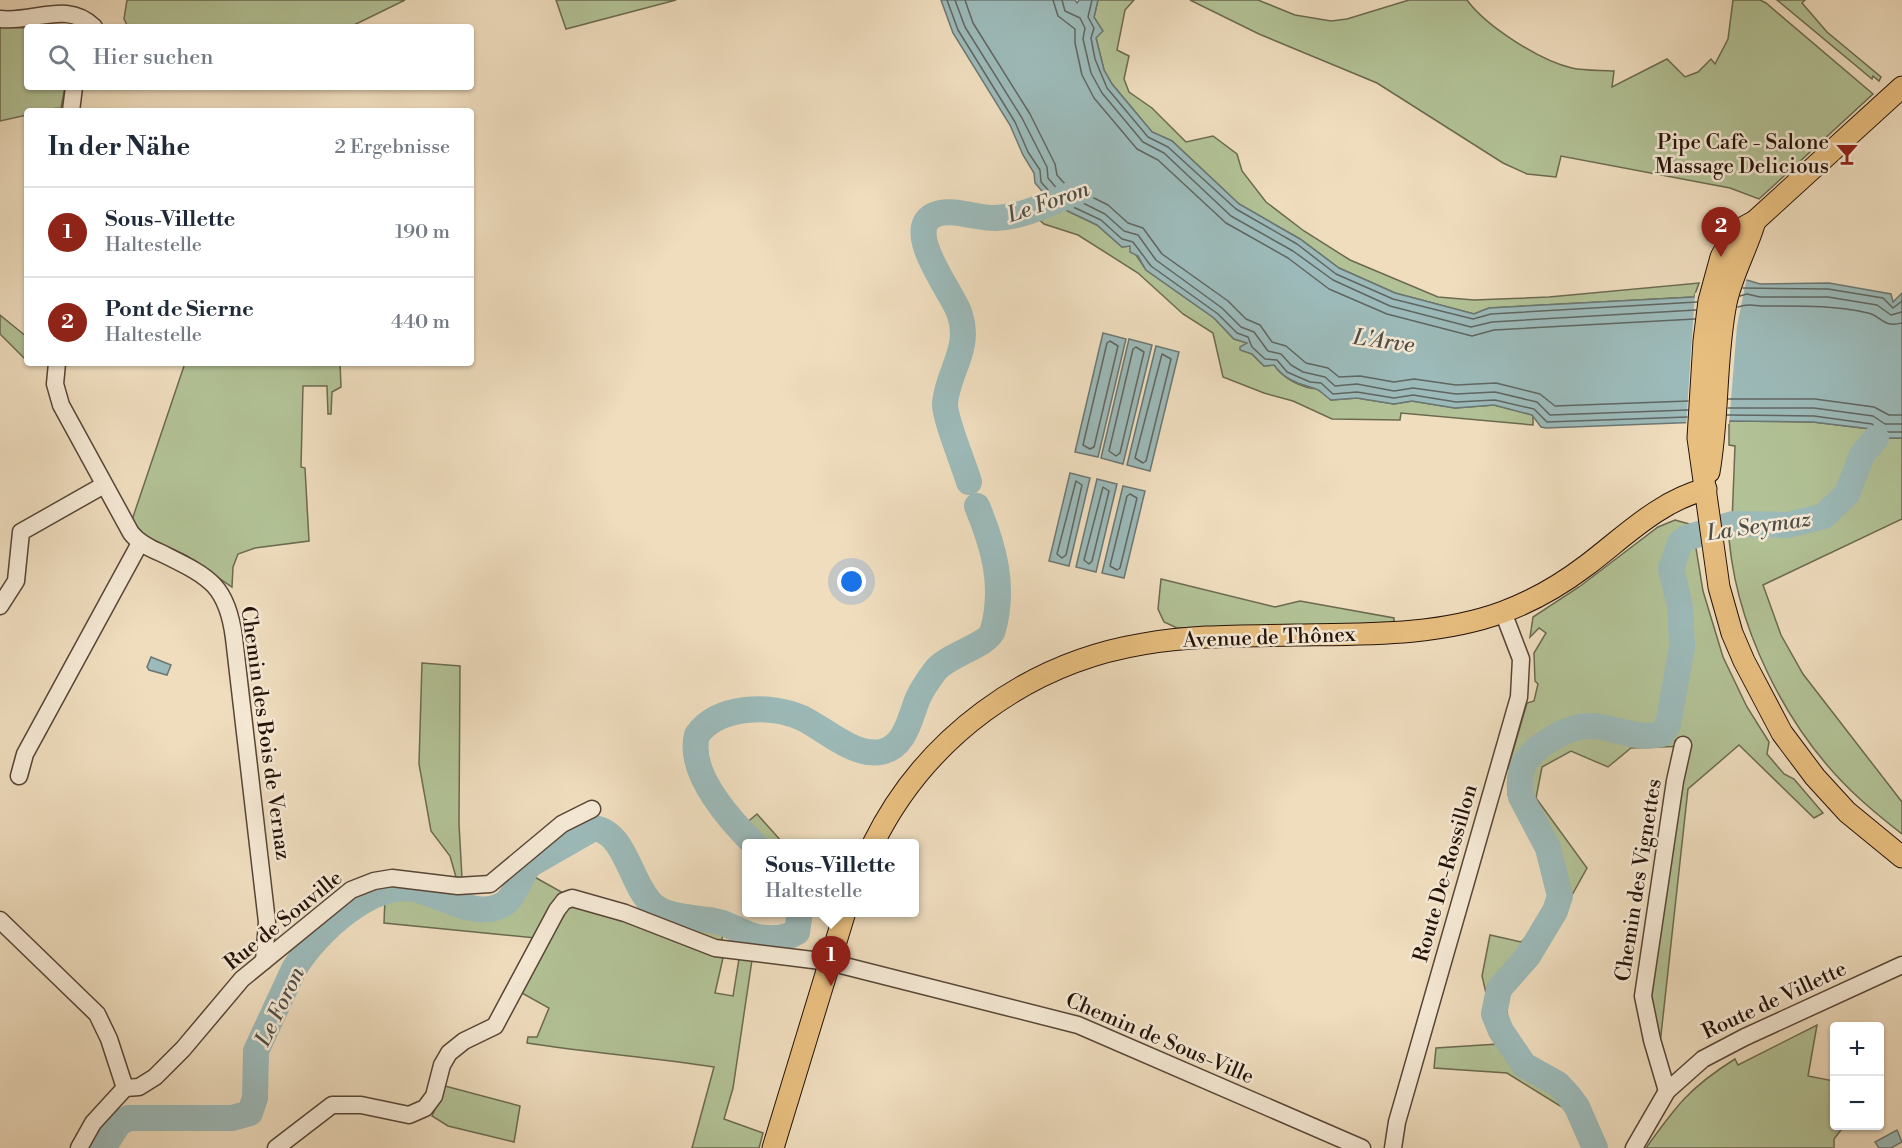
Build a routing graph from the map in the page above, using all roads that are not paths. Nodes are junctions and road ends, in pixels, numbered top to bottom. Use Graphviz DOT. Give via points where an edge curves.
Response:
graph roads {
  1 [pos="0,19"];
  2 [pos="91,24"];
  3 [pos="1902,87"];
  4 [pos="74,90"];
  5 [pos="71,108"];
  6 [pos="1751,224"];
  7 [pos="57,366"];
  8 [pos="1706,438"];
  9 [pos="105,485"];
  10 [pos="1706,496"];
  11 [pos="140,543"];
  12 [pos="0,606"];
  13 [pos="1503,612"];
  14 [pos="1683,745"];
  15 [pos="19,776"];
  16 [pos="592,809"];
  17 [pos="876,839"];
  18 [pos="1902,857"];
  19 [pos="843,917"];
  20 [pos="0,920"];
  21 [pos="264,961"];
  22 [pos="829,962"];
  23 [pos="1902,964"];
  24 [pos="125,1088"];
  25 [pos="1667,1091"];
  26 [pos="78,1148"];
  27 [pos="276,1148"];
  28 [pos="773,1148"];
  29 [pos="1362,1148"];
  30 [pos="1393,1148"];
  31 [pos="1634,1148"];
  1 -- 2 [label="street" via="25,19 62,9 80,14"];
  3 -- 6 [label="main road"];
  4 -- 5 [label="street"];
  6 -- 8 [label="main road" via="1730,287"];
  6 -- 8 [label="main road" via="1735,232 1717,270 1704,340"];
  7 -- 9 [label="street, Chemin des Bois de Vernaz" via="55,384 61,405"];
  8 -- 10 [label="main road"];
  9 -- 11 [label="street, Chemin des Bois de Vernaz"];
  9 -- 12 [label="street" via="21,532 16,580"];
  10 -- 13 [label="main road, Avenue de Thônex" via="1677,498 1575,573"];
  10 -- 18 [label="main road" via="1724,607 1754,683 1798,755 1847,812"];
  11 -- 15 [label="street" via="25,754"];
  11 -- 21 [label="street, Chemin des Bois de Vernaz" via="207,578 221,591 229,608 267,922"];
  13 -- 17 [label="main road, Avenue de Thônex" via="1460,623 1386,633 1229,637 1144,644 1071,664 1004,697 952,738 912,781"];
  13 -- 30 [label="street, Route De-Rossillon" via="1521,660 1519,697 1397,1122"];
  14 -- 25 [label="street, Chemin des Vignettes" via="1643,996"];
  16 -- 21 [label="street, Rue de Souville" via="562,824 490,884 467,887 392,878 357,888 338,899"];
  19 -- 22 [label="main road"];
  20 -- 24 [label="street" via="97,1014"];
  21 -- 24 [label="street, Rue de Souville" via="236,985 162,1071 143,1086"];
  22 -- 27 [label="street, Chemin de Sous-Ville" via="715,948 625,913 572,898 557,910 495,1026 464,1041 447,1056 434,1096 425,1108 402,1114 361,1105 332,1106"];
  22 -- 28 [label="main road"];
  22 -- 29 [label="street, Chemin de Sous-Ville" via="1078,1025"];
  23 -- 25 [label="street, Route de Villette" via="1745,1036 1703,1059"];
  24 -- 26 [label="street" via="93,1123"];
  25 -- 31 [label="street, Route de Villette"];
}
